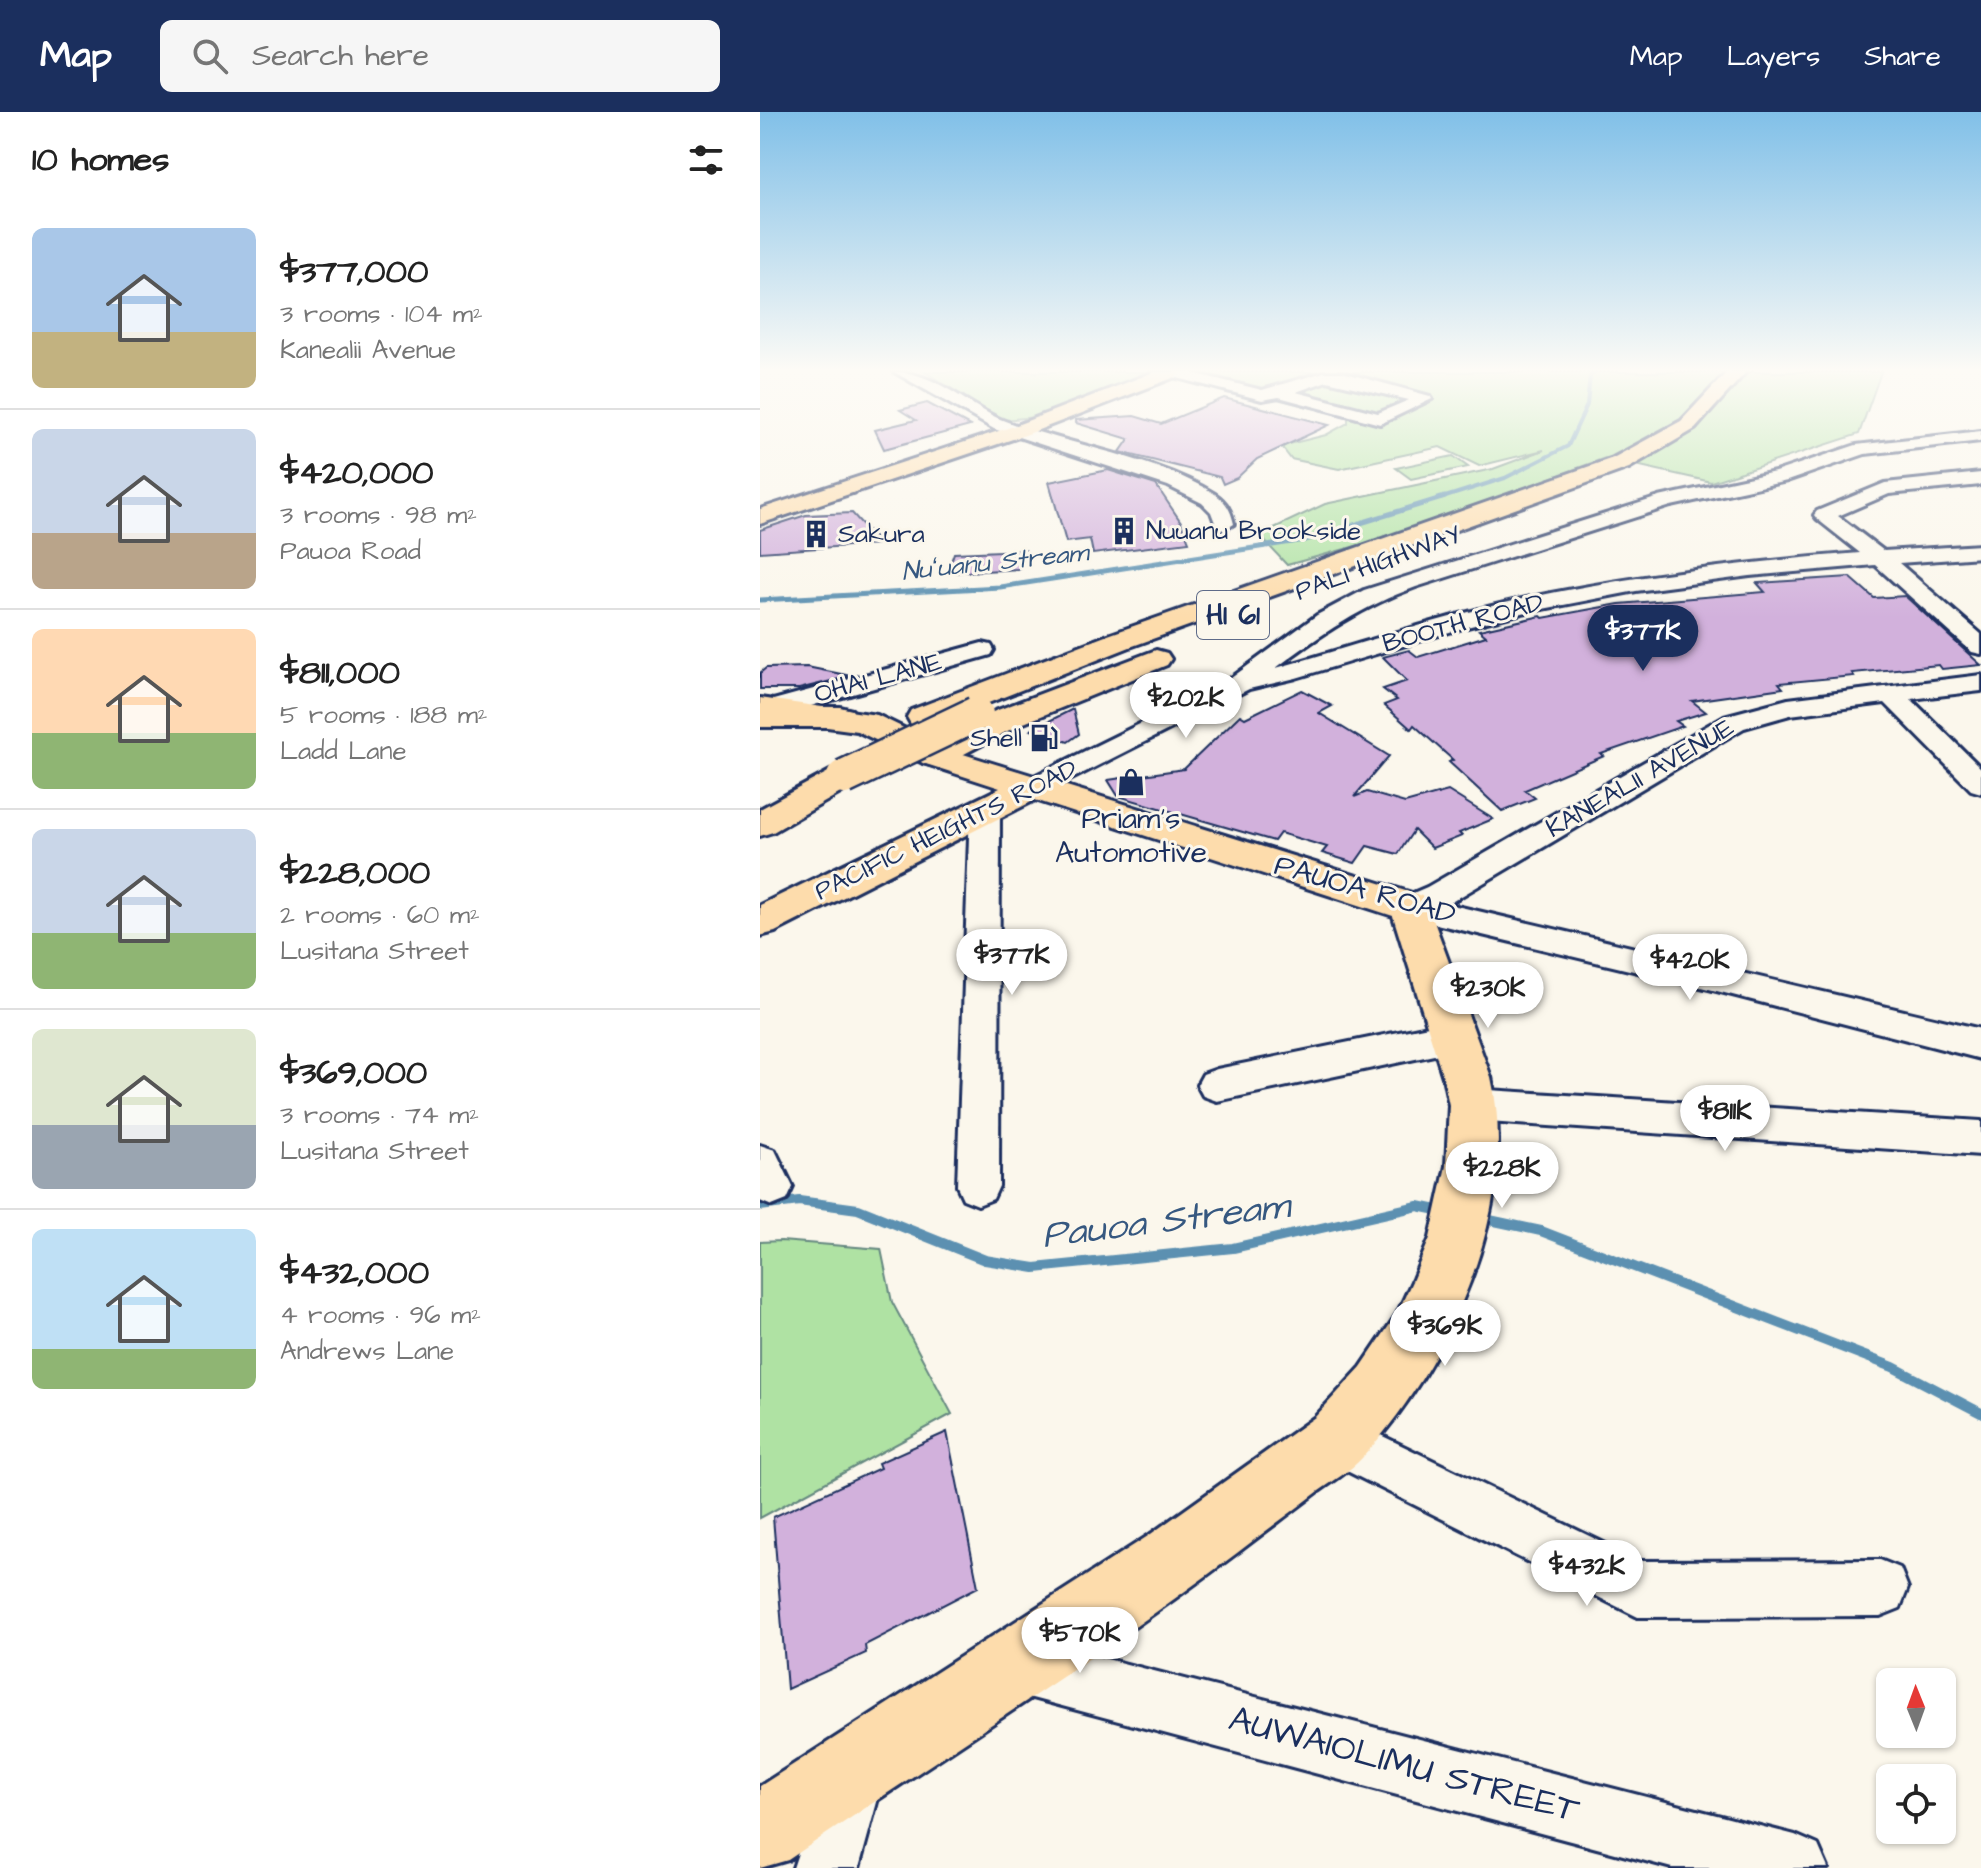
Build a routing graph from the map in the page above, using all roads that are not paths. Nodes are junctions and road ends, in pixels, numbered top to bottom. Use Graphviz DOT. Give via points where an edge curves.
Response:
graph roads {
  1 [pos="949,454"];
  2 [pos="1092,454"];
  3 [pos="1637,454"];
  4 [pos="1673,454"];
  5 [pos="1847,454"];
  6 [pos="1981,479"];
  7 [pos="760,517"];
  8 [pos="1493,522"];
  9 [pos="1224,524"];
  10 [pos="1981,551"];
  11 [pos="1878,557"];
  12 [pos="1232,631"];
  13 [pos="1304,635"];
  14 [pos="1187,647"];
  15 [pos="1981,647"];
  16 [pos="982,650"];
  17 [pos="1353,653"];
  18 [pos="1981,683"];
  19 [pos="1236,686"];
  20 [pos="1889,692"];
  21 [pos="966,708"];
  22 [pos="765,711"];
  23 [pos="935,756"];
  24 [pos="832,772"];
  25 [pos="1981,784"];
  26 [pos="1034,787"];
  27 [pos="760,790"];
  28 [pos="760,799"];
  29 [pos="985,808"];
  30 [pos="760,824"];
  31 [pos="1411,907"];
  32 [pos="760,922"];
  33 [pos="1453,1036"];
  34 [pos="1981,1044"];
  35 [pos="1217,1085"];
  36 [pos="1473,1105"];
  37 [pos="1981,1138"];
  38 [pos="978,1186"];
  39 [pos="1337,1439"];
  40 [pos="1880,1588"];
  41 [pos="1012,1664"];
  42 [pos="856,1766"];
  43 [pos="760,1832"];
  44 [pos="826,1868"];
  45 [pos="1795,1868"];
  1 -- 7 [label="main road"];
  2 -- 9 [label="street" via="1209,499 1221,510"];
  3 -- 21 [label="main road, PALI HIGHWAY / HI 61"];
  4 -- 8 [label="main road, PALI HIGHWAY / HI 61"];
  5 -- 13 [label="street, PACIFIC HEIGHTS ROAD" via="1756,484 1666,501 1408,582 1349,607"];
  6 -- 11 [label="street" via="1885,489 1824,515"];
  8 -- 12 [label="main road" via="1420,562"];
  8 -- 21 [label="main road, PALI HIGHWAY / HI 61"];
  10 -- 11 [label="street, BOOTH ROAD"];
  11 -- 15 [label="street"];
  11 -- 17 [label="street, BOOTH ROAD" via="1688,577 1552,600"];
  13 -- 17 [label="street" via="1307,648 1324,657"];
  13 -- 19 [label="street, PACIFIC HEIGHTS ROAD"];
  14 -- 23 [label="main road" via="1007,718"];
  16 -- 22 [label="street, OHAI LANE"];
  17 -- 19 [label="street, BOOTH ROAD"];
  18 -- 20 [label="street, KANEALII AVENUE"];
  19 -- 26 [label="street, PACIFIC HEIGHTS ROAD"];
  20 -- 25 [label="street"];
  20 -- 31 [label="street, KANEALII AVENUE" via="1788,707 1734,722"];
  21 -- 24 [label="main road, PALI HIGHWAY / HI 61, bridge"];
  22 -- 23 [label="main road, PAUOA ROAD" via="865,722"];
  23 -- 26 [label="main road, PAUOA ROAD"];
  24 -- 27 [label="main road"];
  24 -- 28 [label="main road, PALI HIGHWAY / HI 61"];
  24 -- 30 [label="main road, PALI HIGHWAY / HI 61"];
  26 -- 29 [label="main road, PACIFIC HEIGHTS ROAD"];
  26 -- 31 [label="main road, PAUOA ROAD"];
  29 -- 32 [label="main road, PACIFIC HEIGHTS ROAD"];
  29 -- 38 [label="street"];
  31 -- 33 [label="main road"];
  31 -- 34 [label="street, PAUOA ROAD"];
  33 -- 35 [label="street"];
  33 -- 36 [label="main road"];
  36 -- 37 [label="street"];
  36 -- 39 [label="main road" via="1472,1166 1457,1238 1418,1334 1382,1388"];
  39 -- 40 [label="street" via="1638,1589"];
  39 -- 41 [label="main road" via="1172,1560"];
  41 -- 42 [label="main road"];
  41 -- 45 [label="street, AUWAIOLIMU STREET"];
  42 -- 43 [label="main road"];
  42 -- 44 [label="street"];
}
